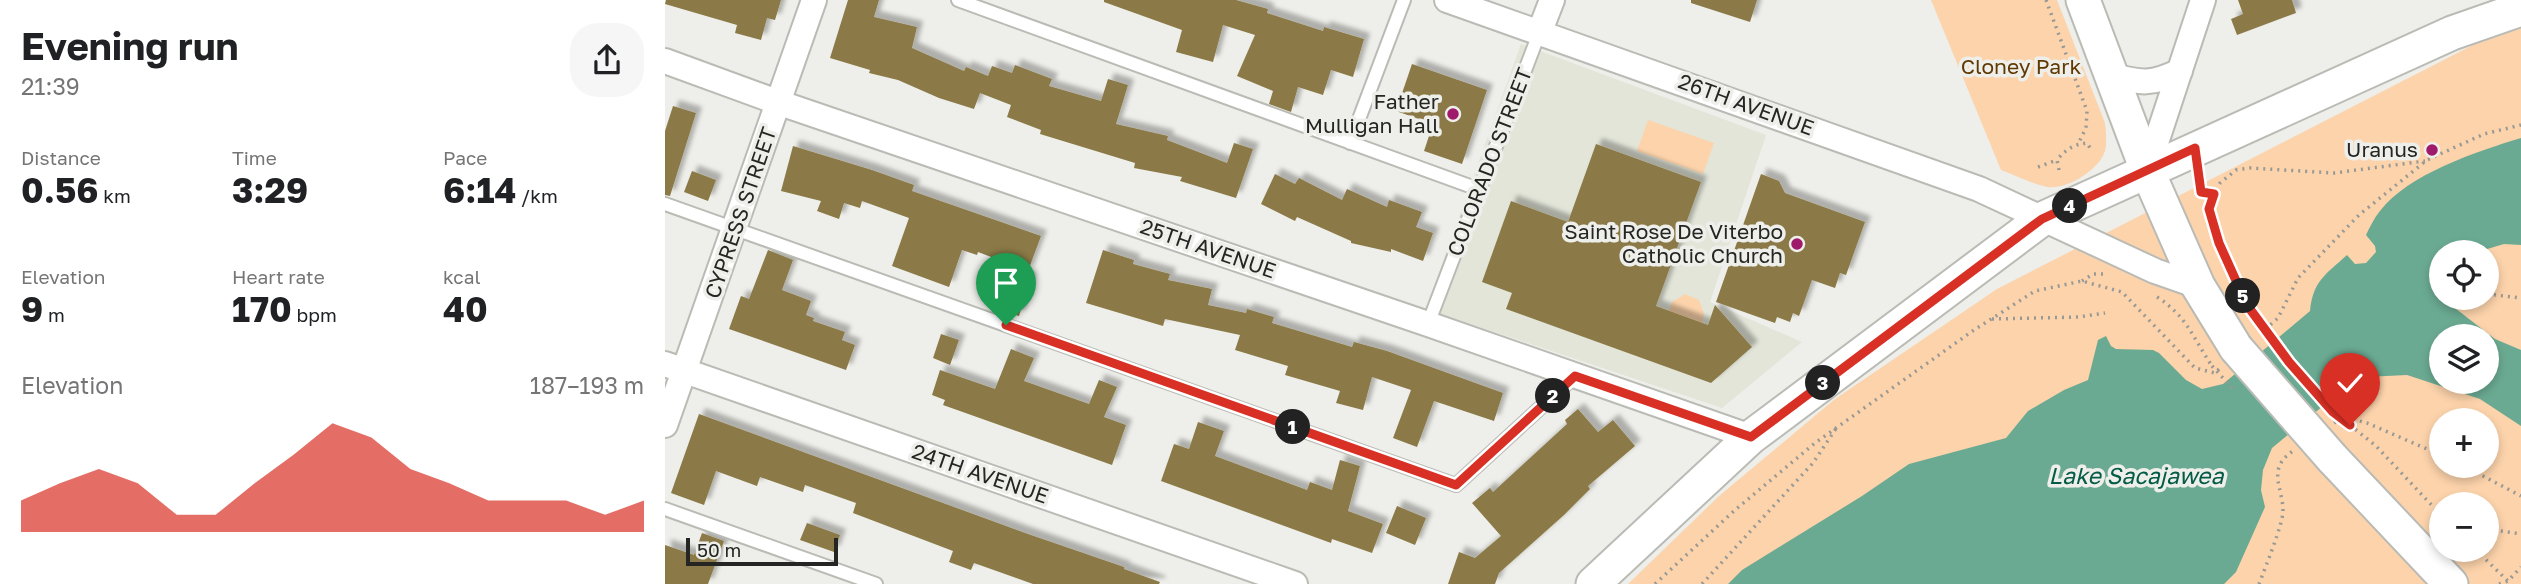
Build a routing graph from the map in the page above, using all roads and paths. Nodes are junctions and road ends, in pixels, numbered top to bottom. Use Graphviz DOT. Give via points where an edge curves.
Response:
graph roads {
  1 [pos="814,0"];
  2 [pos="958,0"];
  3 [pos="1403,0"];
  4 [pos="1447,0"];
  5 [pos="1552,0"];
  6 [pos="2046,0"];
  7 [pos="2083,0"];
  8 [pos="2203,0"];
  9 [pos="2521,9"];
  10 [pos="1540,31"];
  11 [pos="665,61"];
  12 [pos="2180,71"];
  13 [pos="2112,76"];
  14 [pos="780,103"];
  15 [pos="2521,125"];
  16 [pos="1350,143"];
  17 [pos="2078,144"];
  18 [pos="2195,148"];
  19 [pos="2092,151"];
  20 [pos="2057,160"];
  21 [pos="2427,160"];
  22 [pos="2038,167"];
  23 [pos="2059,170"];
  24 [pos="2147,170"];
  25 [pos="1479,189"];
  26 [pos="2214,194"];
  27 [pos="665,204"];
  28 [pos="2042,219"];
  29 [pos="736,229"];
  30 [pos="2114,274"];
  31 [pos="2082,281"];
  32 [pos="2198,286"];
  33 [pos="2150,292"];
  34 [pos="2499,295"];
  35 [pos="2521,298"];
  36 [pos="2105,313"];
  37 [pos="2278,318"];
  38 [pos="1991,319"];
  39 [pos="1428,324"];
  40 [pos="2221,362"];
  41 [pos="675,368"];
  42 [pos="1575,376"];
  43 [pos="1840,424"];
  44 [pos="665,425"];
  45 [pos="1751,437"];
  46 [pos="2487,478"];
  47 [pos="2521,496"];
  48 [pos="2429,502"];
  49 [pos="665,509"];
  50 [pos="2499,531"];
  51 [pos="2521,534"];
  52 [pos="2488,562"];
  53 [pos="2521,567"];
  54 [pos="2509,582"];
  55 [pos="876,584"];
  56 [pos="1295,584"];
  57 [pos="1593,584"];
  58 [pos="1655,584"];
  59 [pos="1702,584"];
  60 [pos="2451,584"];
  61 [pos="2499,584"];
  1 -- 14 [label="street, CYPRESS STREET"];
  2 -- 16 [label="lane"];
  3 -- 16 [label="lane"];
  4 -- 10 [label="street, 26TH AVENUE"];
  5 -- 10 [label="street, COLORADO STREET"];
  6 -- 17 [label="path" via="2087,111 2086,128"];
  7 -- 13 [label="main road"];
  8 -- 12 [label="street"];
  9 -- 18 [label="main road" via="2452,33"];
  10 -- 25 [label="lane, COLORADO STREET"];
  10 -- 28 [label="street, 26TH AVENUE" via="1979,189"];
  11 -- 14 [label="street, 25TH AVENUE"];
  12 -- 13 [label="street" via="2144,83"];
  12 -- 24 [label="street"];
  13 -- 24 [label="main road"];
  14 -- 29 [label="street, CYPRESS STREET"];
  14 -- 39 [label="street, 25TH AVENUE"];
  15 -- 21 [label="path" via="2484,134"];
  16 -- 25 [label="lane"];
  17 -- 19 [label="path" via="2087,143"];
  17 -- 20 [label="path"];
  18 -- 24 [label="main road"];
  18 -- 26 [label="path" via="2201,192"];
  20 -- 22 [label="path"];
  20 -- 23 [label="path"];
  21 -- 26 [label="path" via="2334,173 2236,170"];
  21 -- 37 [label="path" via="2359,215 2298,278"];
  24 -- 28 [label="main road"];
  24 -- 32 [label="main road"];
  25 -- 39 [label="lane, COLORADO STREET"];
  26 -- 48 [label="path, bridge" via="2209,209 2219,243 2247,305 2333,412 2376,446"];
  27 -- 29 [label="lane"];
  28 -- 32 [label="street, 26TH AVENUE"];
  28 -- 45 [label="main road"];
  29 -- 41 [label="street, CYPRESS STREET"];
  29 -- 42 [label="lane" via="1456,485"];
  30 -- 31 [label="path" via="2093,274"];
  31 -- 38 [label="path" via="2035,291"];
  31 -- 40 [label="path" via="2122,292 2195,368"];
  32 -- 40 [label="main road"];
  33 -- 40 [label="path" via="2168,304"];
  34 -- 35 [label="path"];
  36 -- 38 [label="path"];
  38 -- 43 [label="path"];
  39 -- 42 [label="street, 25TH AVENUE"];
  40 -- 60 [label="main road, bridge" via="2332,458"];
  41 -- 44 [label="street, CYPRESS STREET"];
  41 -- 56 [label="street, 24TH AVENUE"];
  42 -- 45 [label="street, 25TH AVENUE"];
  43 -- 58 [label="path" via="1735,510"];
  43 -- 59 [label="path" via="1813,463"];
  45 -- 57 [label="main road"];
  46 -- 47 [label="path"];
  49 -- 55 [label="lane"];
  50 -- 51 [label="path"];
  52 -- 54 [label="path"];
  53 -- 54 [label="path"];
  54 -- 61 [label="path"];
}
